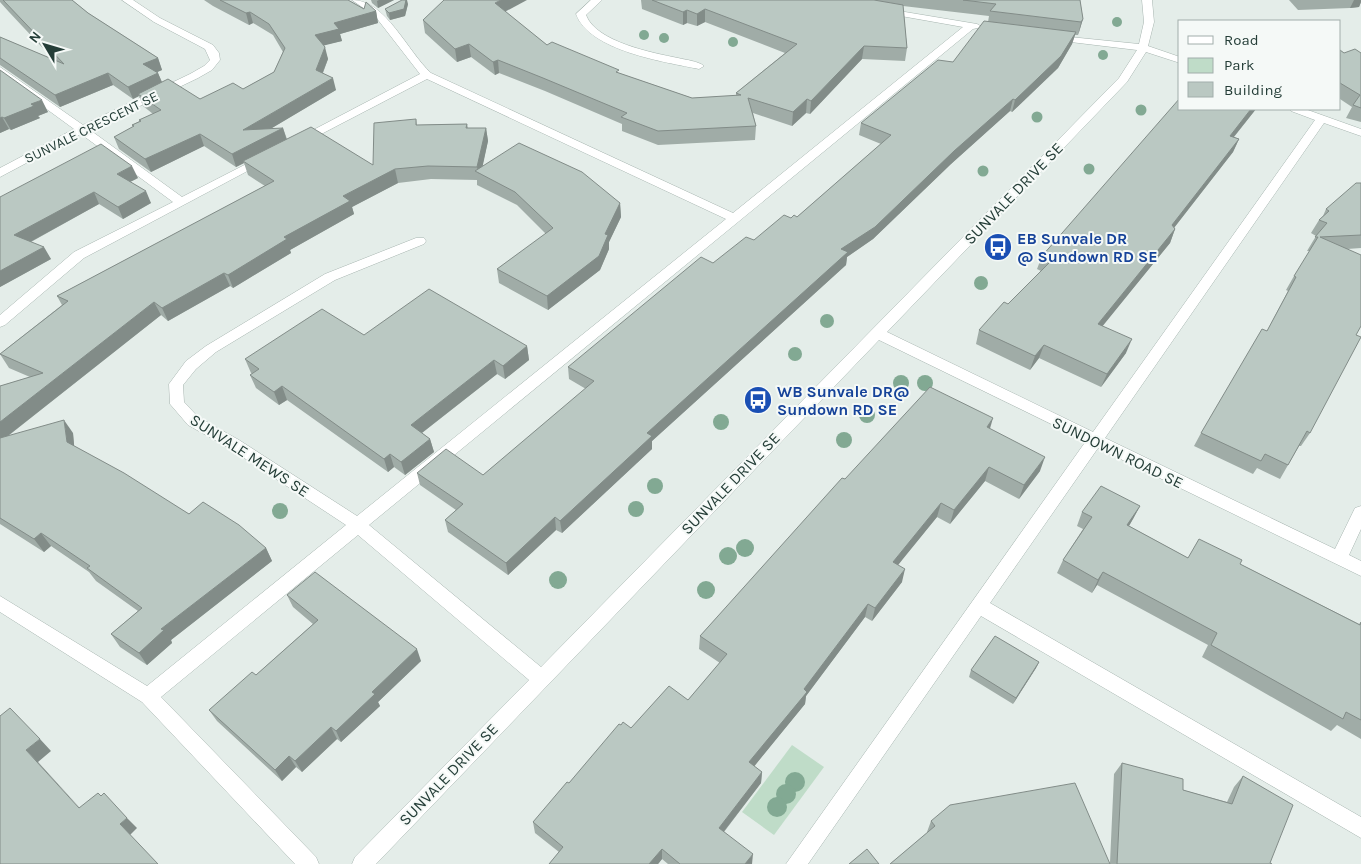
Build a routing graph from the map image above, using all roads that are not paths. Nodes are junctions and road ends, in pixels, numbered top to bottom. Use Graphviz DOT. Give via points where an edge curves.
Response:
graph roads {
  1 [pos="126,0"];
  2 [pos="357,0"];
  3 [pos="597,0"];
  4 [pos="1148,0"];
  5 [pos="875,8"];
  6 [pos="970,27"];
  7 [pos="989,29"];
  8 [pos="1047,36"];
  9 [pos="1143,48"];
  10 [pos="1178,59"];
  11 [pos="698,66"];
  12 [pos="0,70"];
  13 [pos="428,75"];
  14 [pos="1298,110"];
  15 [pos="1321,120"];
  16 [pos="83,129"];
  17 [pos="1361,133"];
  18 [pos="0,173"];
  19 [pos="181,202"];
  20 [pos="734,218"];
  21 [pos="420,241"];
  22 [pos="0,322"];
  23 [pos="876,334"];
  24 [pos="1094,441"];
  25 [pos="1361,512"];
  26 [pos="358,525"];
  27 [pos="1340,559"];
  28 [pos="1361,569"];
  29 [pos="0,603"];
  30 [pos="978,605"];
  31 [pos="540,678"];
  32 [pos="148,696"];
  33 [pos="1361,828"];
  34 [pos="309,864"];
  35 [pos="362,864"];
  36 [pos="796,864"];
  1 -- 16 [label="street, SUNVALE CRESCENT SE" via="209,47 215,60 194,76"];
  2 -- 13 [label="street" via="382,12 417,66"];
  3 -- 11 [label="street" via="581,14 584,26 592,32 624,46"];
  4 -- 9 [label="street, SUNVALE DRIVE SE" via="1150,15"];
  5 -- 6 [label="street"];
  6 -- 7 [label="street"];
  6 -- 20 [label="street"];
  8 -- 9 [label="street"];
  9 -- 10 [label="street"];
  9 -- 23 [label="street, SUNVALE DRIVE SE" via="1123,80"];
  12 -- 16 [label="street"];
  13 -- 19 [label="street"];
  13 -- 20 [label="street"];
  14 -- 15 [label="street"];
  15 -- 17 [label="street"];
  15 -- 24 [label="street"];
  16 -- 18 [label="street, SUNVALE CRESCENT SE"];
  16 -- 19 [label="street"];
  19 -- 22 [label="street" via="79,255"];
  20 -- 26 [label="street"];
  21 -- 26 [label="street, SUNVALE MEWS SE" via="330,278 211,349 176,384 177,404 193,421"];
  23 -- 24 [label="street, SUNDOWN ROAD SE"];
  23 -- 31 [label="street, SUNVALE DRIVE SE"];
  24 -- 27 [label="street, SUNDOWN ROAD SE"];
  24 -- 30 [label="street"];
  25 -- 27 [label="street"];
  26 -- 31 [label="street, SUNVALE MEWS SE"];
  26 -- 32 [label="street"];
  27 -- 28 [label="street, SUNDOWN ROAD SE"];
  29 -- 32 [label="street"];
  30 -- 33 [label="street"];
  30 -- 36 [label="street"];
  31 -- 35 [label="street, SUNVALE DRIVE SE"];
  32 -- 34 [label="street"];
}
